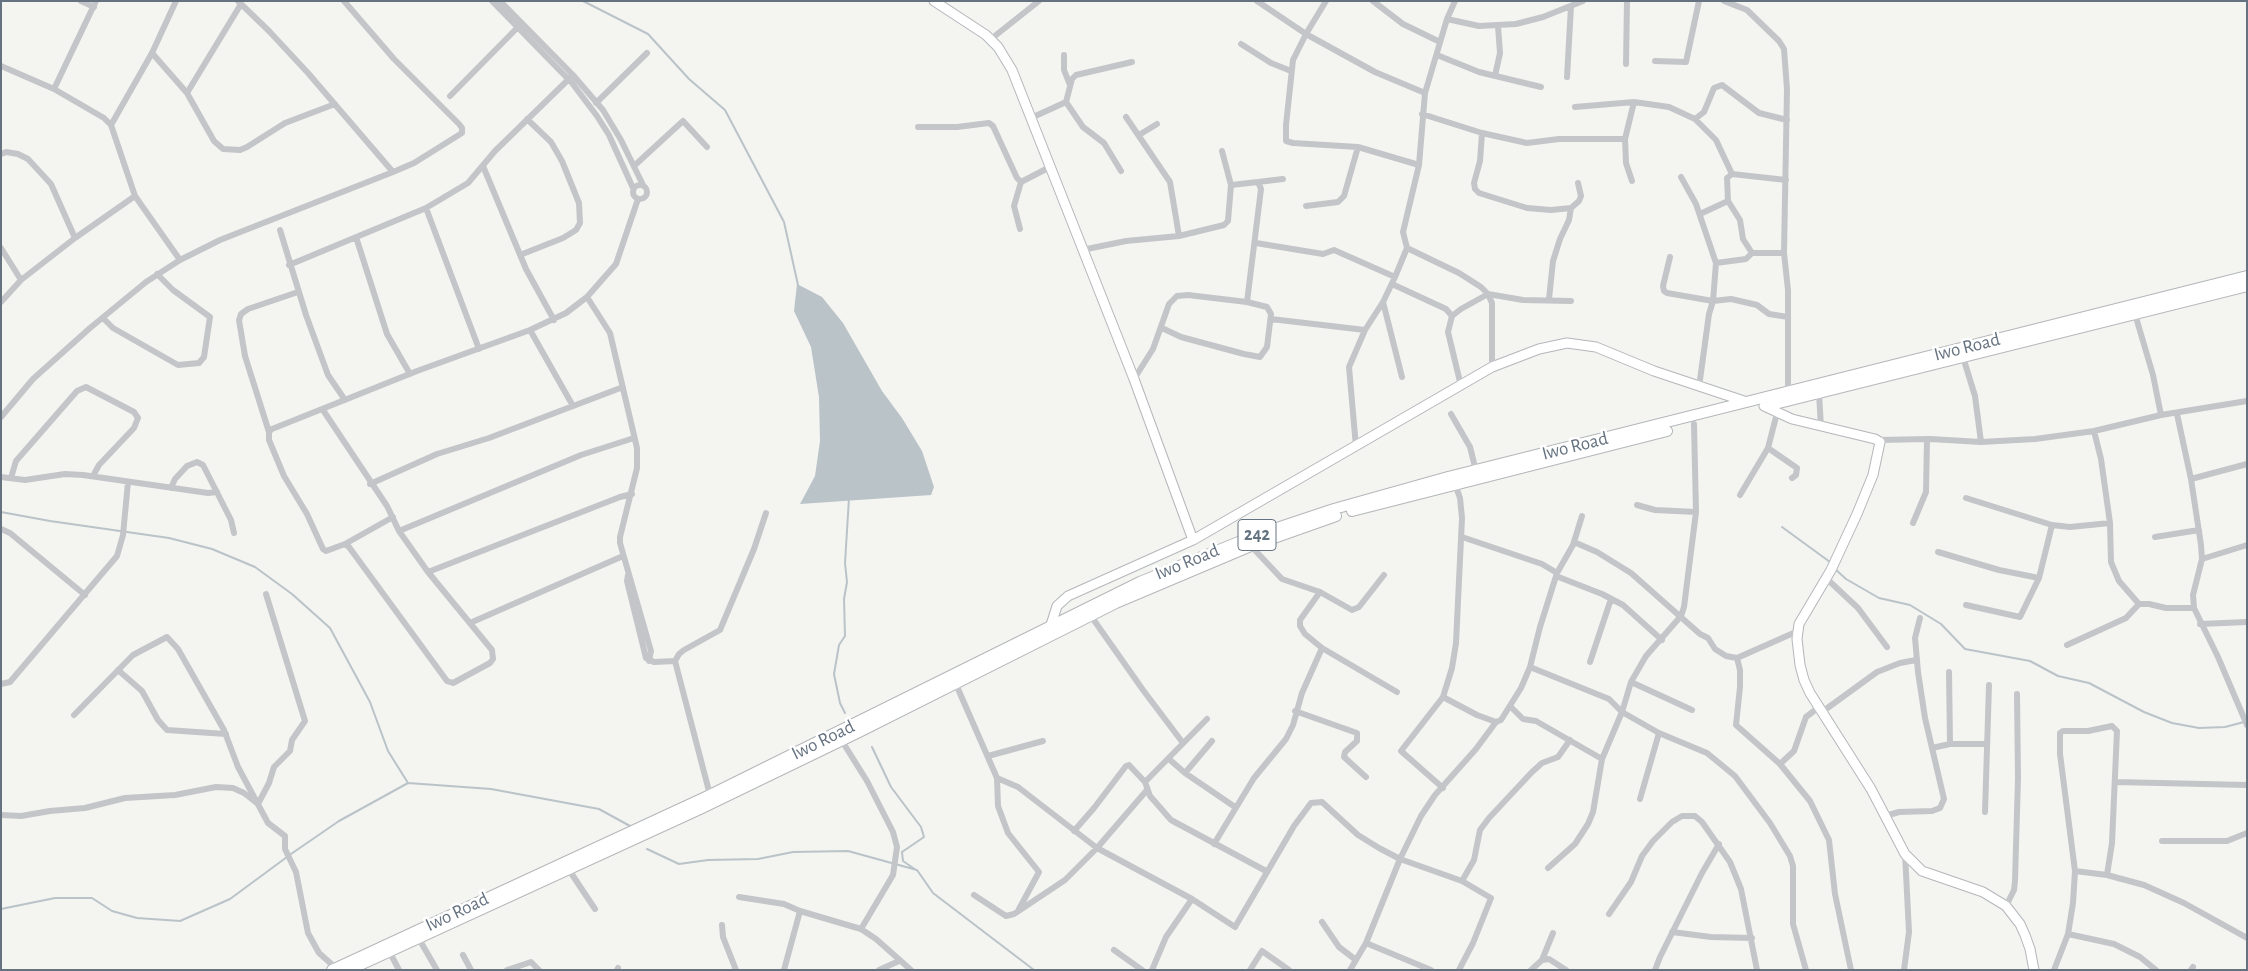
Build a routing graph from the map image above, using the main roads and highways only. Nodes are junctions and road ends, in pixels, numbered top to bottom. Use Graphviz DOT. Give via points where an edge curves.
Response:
graph roads {
  1 [pos="2247,276"];
  2 [pos="2247,286"];
  3 [pos="1546,457"];
  4 [pos="997,657"];
  5 [pos="457,917"];
  6 [pos="334,969"];
  7 [pos="349,970"];
  1 -- 3 [label="main road, Iwo Road / 242"];
  2 -- 3 [label="main road, Iwo Road" via="1694,424"];
  3 -- 4 [label="main road, Iwo Road" via="1337,515 1251,546"];
  3 -- 4 [label="main road, Iwo Road / 242" via="1381,495 1256,535 1140,582 1051,625"];
  4 -- 5 [label="main road, Iwo Road / 242"];
  4 -- 5 [label="main road, Iwo Road" via="842,741 569,870"];
  5 -- 6 [label="main road, Iwo Road / 242"];
  5 -- 7 [label="main road, Iwo Road" via="419,939"];
}
